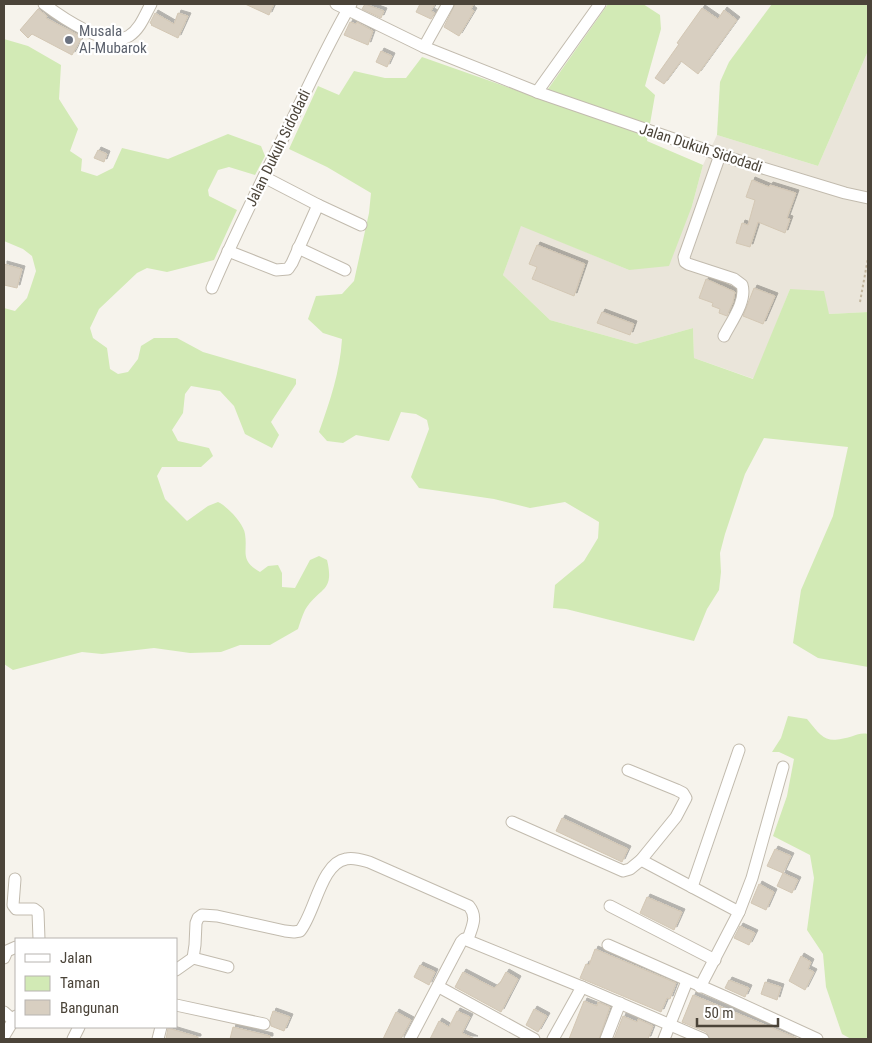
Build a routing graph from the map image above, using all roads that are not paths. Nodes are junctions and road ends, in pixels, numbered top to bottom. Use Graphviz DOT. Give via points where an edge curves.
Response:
graph roads {
  1 [pos="44,4"];
  2 [pos="150,4"];
  3 [pos="336,4"];
  4 [pos="448,4"];
  5 [pos="600,4"];
  6 [pos="350,7"];
  7 [pos="60,9"];
  8 [pos="424,47"];
  9 [pos="536,92"];
  10 [pos="720,156"];
  11 [pos="264,177"];
  12 [pos="868,198"];
  13 [pos="318,204"];
  14 [pos="361,225"];
  15 [pos="298,248"];
  16 [pos="228,251"];
  17 [pos="345,270"];
  18 [pos="212,288"];
  19 [pos="724,336"];
  20 [pos="739,750"];
  21 [pos="783,767"];
  22 [pos="628,770"];
  23 [pos="512,822"];
  24 [pos="641,860"];
  25 [pos="15,879"];
  26 [pos="692,887"];
  27 [pos="610,906"];
  28 [pos="739,912"];
  29 [pos="39,938"];
  30 [pos="468,940"];
  31 [pos="608,945"];
  32 [pos="15,948"];
  33 [pos="4,958"];
  34 [pos="193,958"];
  35 [pos="715,960"];
  36 [pos="228,967"];
  37 [pos="178,969"];
  38 [pos="687,981"];
  39 [pos="582,986"];
  40 [pos="439,987"];
  41 [pos="700,987"];
  42 [pos="620,1003"];
  43 [pos="178,1005"];
  44 [pos="4,1012"];
  45 [pos="15,1018"];
  46 [pos="264,1024"];
  47 [pos="670,1025"];
  48 [pos="4,1036"];
  49 [pos="414,1038"];
  50 [pos="812,1038"];
  51 [pos="534,1039"];
  52 [pos="553,1039"];
  53 [pos="606,1039"];
  54 [pos="664,1039"];
  55 [pos="704,1039"];
  1 -- 7 [label="street"];
  2 -- 7 [label="street" via="138,27 127,38 118,39 96,36"];
  3 -- 6 [label="street, Jalan Dukuh Sidodadi"];
  4 -- 8 [label="street"];
  5 -- 9 [label="street"];
  6 -- 8 [label="street, Jalan Dukuh Sidodadi"];
  6 -- 11 [label="street, Jalan Dukuh Sidodadi"];
  8 -- 9 [label="street, Jalan Dukuh Sidodadi"];
  9 -- 10 [label="street, Jalan Dukuh Sidodadi"];
  10 -- 12 [label="street, Jalan Dukuh Sidodadi"];
  10 -- 19 [label="street" via="684,257 688,264 734,279 742,285 741,301"];
  11 -- 13 [label="street"];
  11 -- 16 [label="street, Jalan Dukuh Sidodadi"];
  13 -- 14 [label="street"];
  13 -- 15 [label="street"];
  15 -- 16 [label="street" via="288,269 282,271"];
  15 -- 17 [label="street"];
  16 -- 18 [label="street, Jalan Dukuh Sidodadi"];
  20 -- 26 [label="street"];
  21 -- 28 [label="street" via="752,878"];
  22 -- 24 [label="street" via="677,790 686,798 676,817"];
  23 -- 24 [label="street" via="623,871"];
  24 -- 26 [label="street"];
  25 -- 29 [label="street" via="13,905 16,909 38,912"];
  26 -- 28 [label="street"];
  27 -- 35 [label="street"];
  28 -- 35 [label="street"];
  30 -- 34 [label="street" via="474,921 474,912 469,906 354,858 335,864 327,873 300,931 202,915 196,923"];
  30 -- 39 [label="street"];
  30 -- 40 [label="street" via="461,942"];
  31 -- 38 [label="street"];
  32 -- 33 [label="street"];
  34 -- 36 [label="street"];
  34 -- 37 [label="street"];
  35 -- 41 [label="street"];
  38 -- 41 [label="street"];
  38 -- 47 [label="street"];
  39 -- 42 [label="street"];
  39 -- 52 [label="street"];
  40 -- 49 [label="street"];
  40 -- 51 [label="street"];
  41 -- 50 [label="street"];
  42 -- 47 [label="street"];
  42 -- 53 [label="street"];
  43 -- 46 [label="street"];
  44 -- 45 [label="street"];
  45 -- 48 [label="street"];
  47 -- 54 [label="street"];
  47 -- 55 [label="street"];
}
